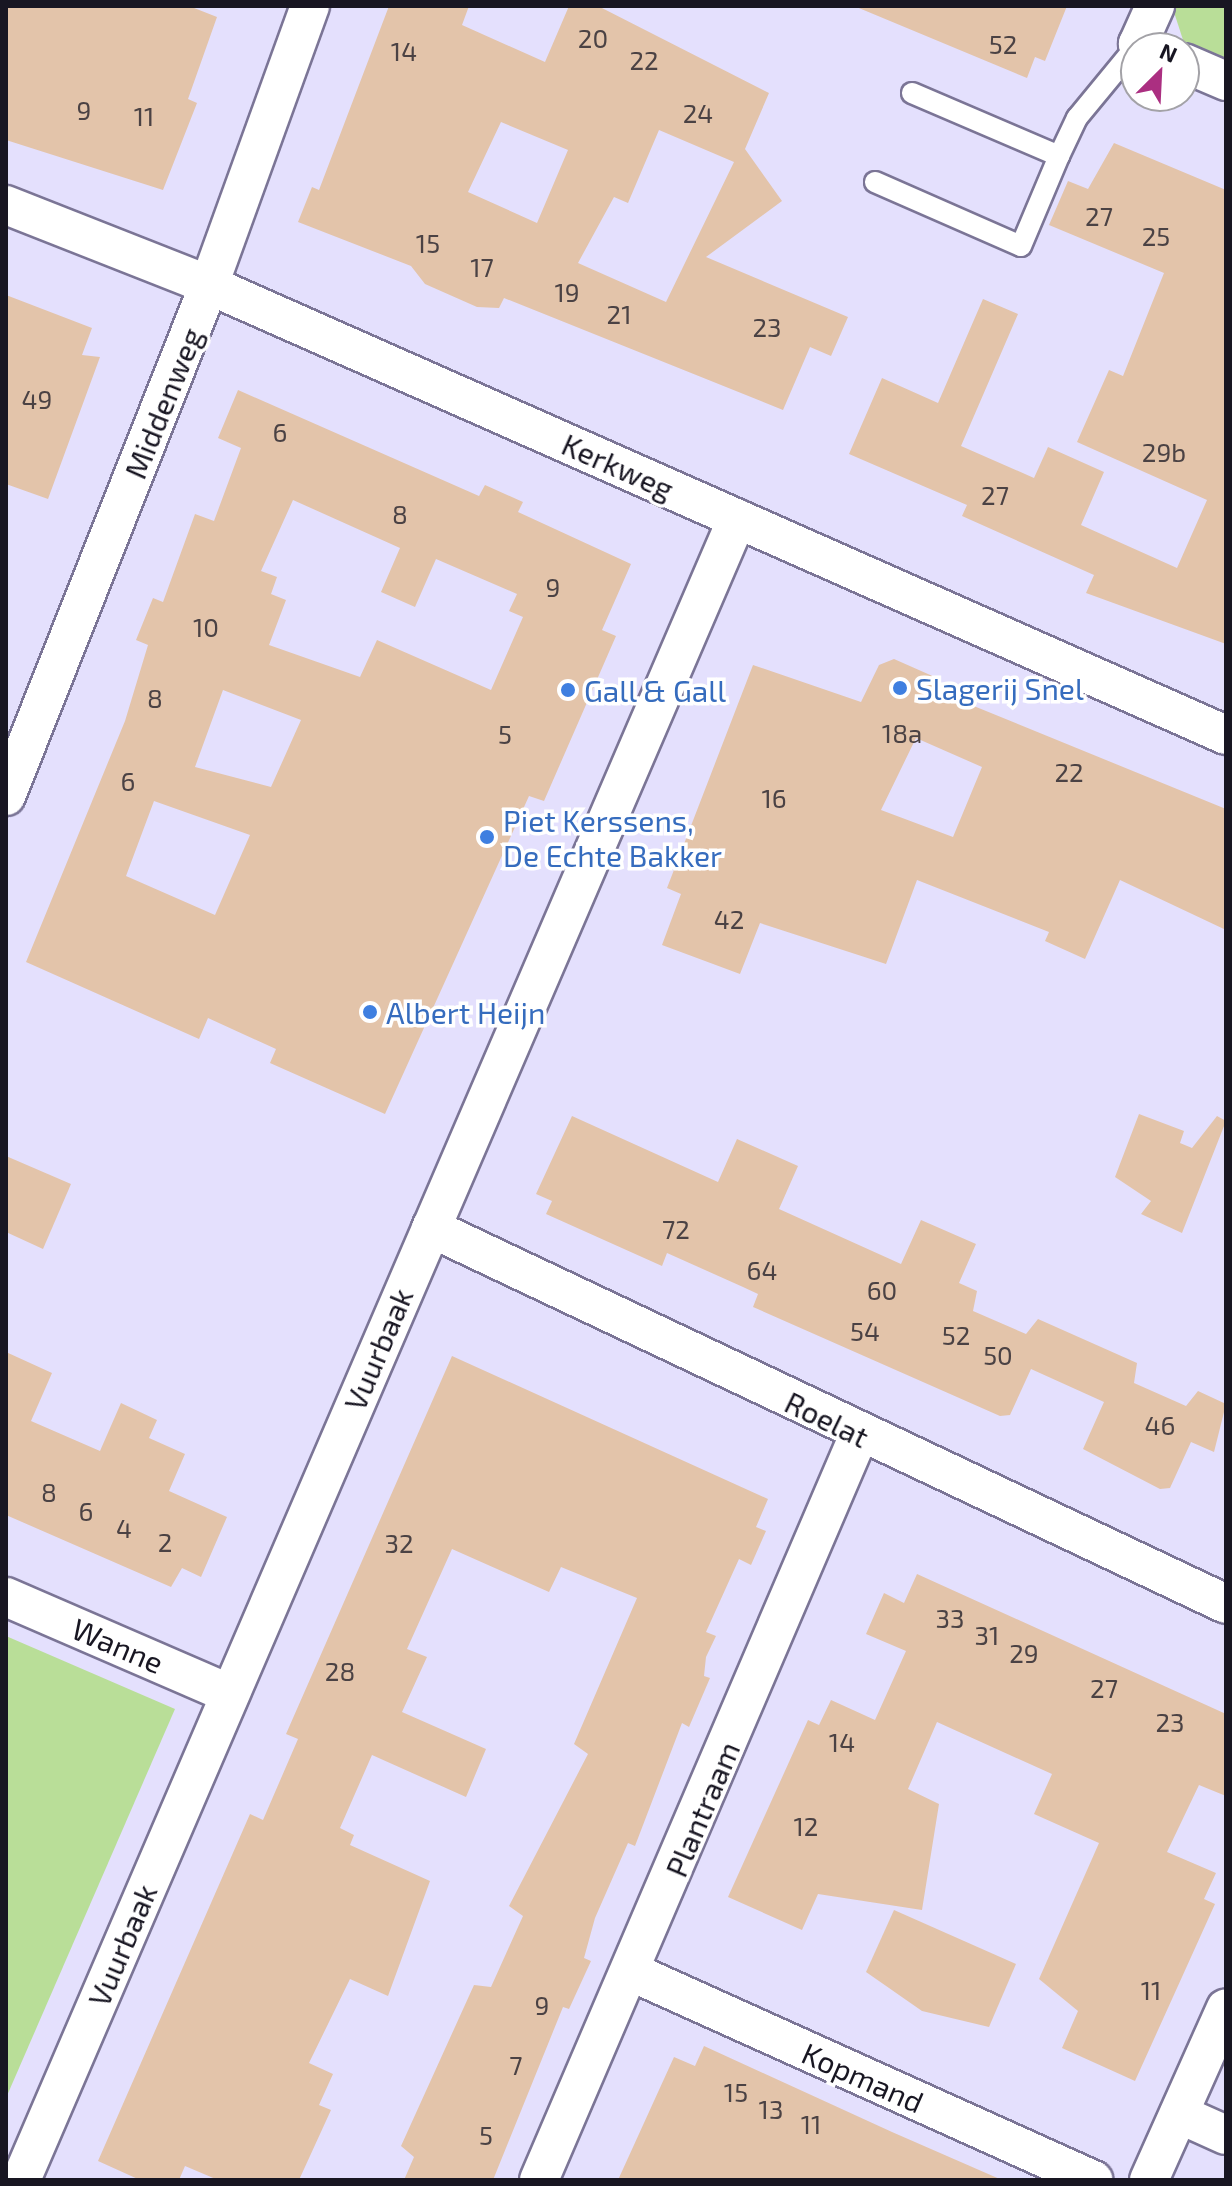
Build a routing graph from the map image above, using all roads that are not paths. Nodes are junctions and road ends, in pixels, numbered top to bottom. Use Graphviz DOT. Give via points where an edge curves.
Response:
graph roads {
  1 [pos="310,6"];
  2 [pos="1155,6"];
  3 [pos="1147,32"];
  4 [pos="1200,70"];
  5 [pos="1120,71"];
  6 [pos="1226,81"];
  7 [pos="912,93"];
  8 [pos="1059,156"];
  9 [pos="875,182"];
  10 [pos="6,205"];
  11 [pos="209,285"];
  12 [pos="737,519"];
  13 [pos="1226,735"];
  14 [pos="6,796"];
  15 [pos="431,1228"];
  16 [pos="859,1435"];
  17 [pos="6,1597"];
  18 [pos="1226,1604"];
  19 [pos="230,1694"];
  20 [pos="634,1973"];
  21 [pos="1226,2008"];
  22 [pos="1179,2114"];
  23 [pos="1226,2135"];
  24 [pos="21,2180"];
  25 [pos="539,2180"];
  26 [pos="1093,2180"];
  27 [pos="1149,2180"];
  1 -- 11 [label="street, Middenweg"];
  2 -- 3 [label="street"];
  4 -- 6 [label="street"];
  5 -- 8 [label="lane" via="1077,118"];
  7 -- 8 [label="lane"];
  8 -- 9 [label="lane" via="1021,246"];
  10 -- 11 [label="street, Kerkweg"];
  11 -- 12 [label="street, Kerkweg"];
  11 -- 14 [label="street, Middenweg"];
  12 -- 13 [label="street, Kerkweg"];
  12 -- 15 [label="street, Vuurbaak"];
  15 -- 16 [label="street, Roelat"];
  15 -- 19 [label="street, Vuurbaak"];
  16 -- 18 [label="street, Roelat"];
  16 -- 20 [label="street, Plantraam"];
  17 -- 19 [label="street, Wanne"];
  19 -- 24 [label="street, Vuurbaak"];
  20 -- 25 [label="street, Plantraam"];
  20 -- 26 [label="street, Kopmand"];
  21 -- 22 [label="street"];
  22 -- 23 [label="street"];
  22 -- 27 [label="street"];
}
